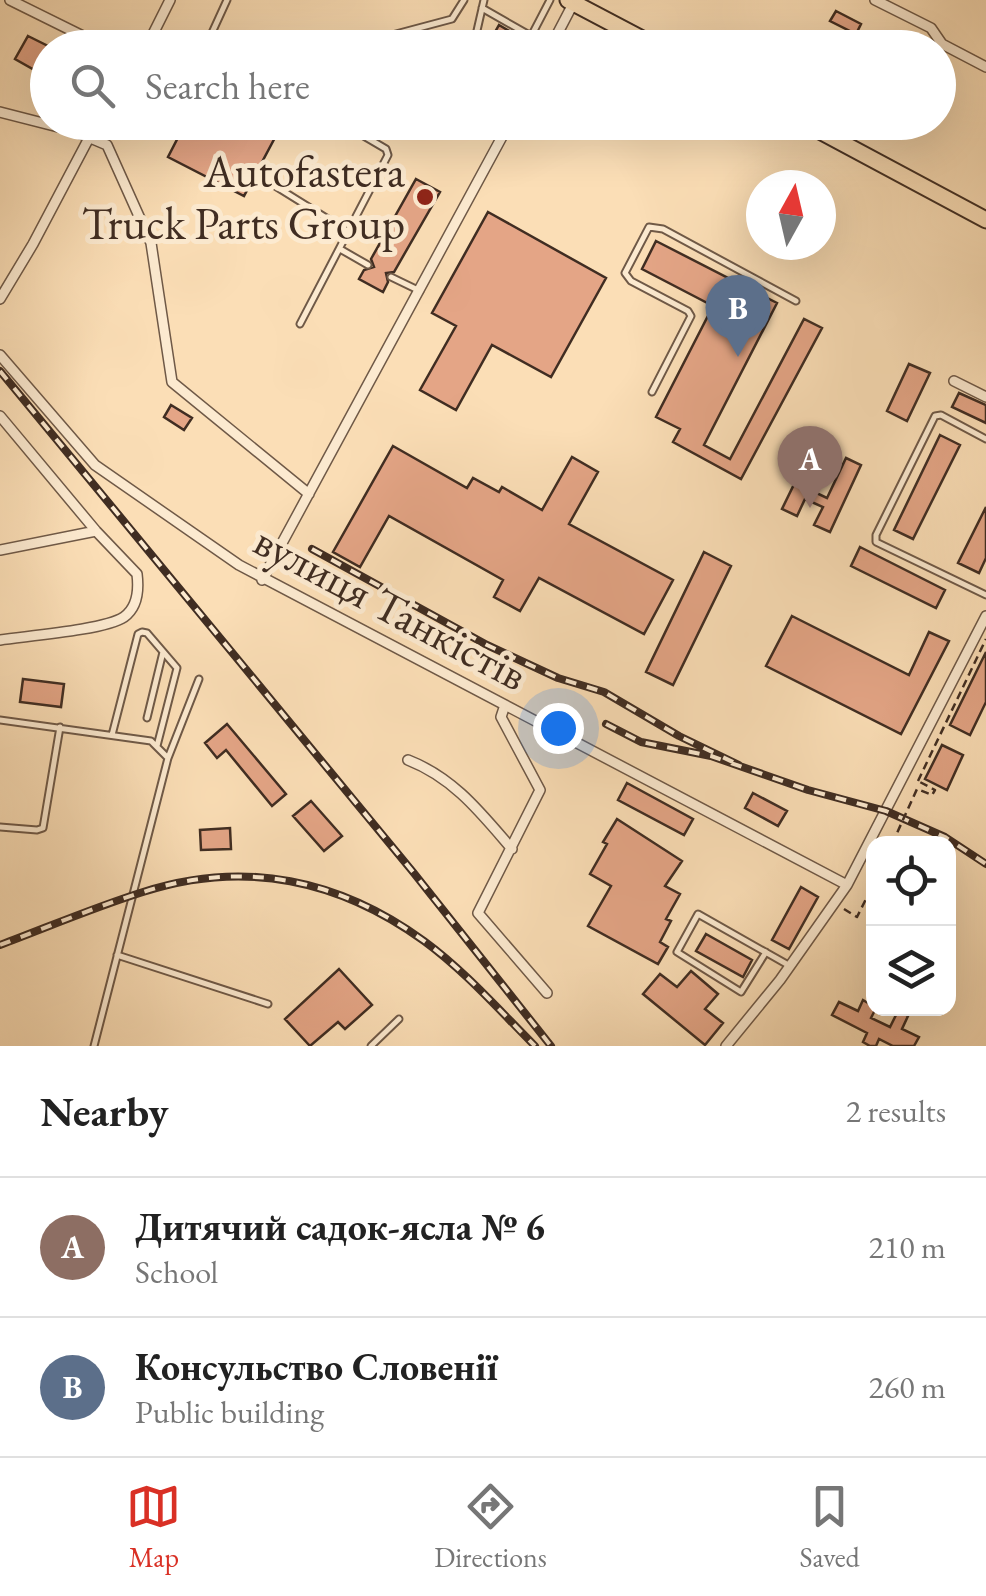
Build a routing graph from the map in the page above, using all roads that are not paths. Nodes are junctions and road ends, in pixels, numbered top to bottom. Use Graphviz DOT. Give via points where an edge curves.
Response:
graph roads {
  1 [pos="10,0"];
  2 [pos="170,0"];
  3 [pos="227,0"];
  4 [pos="464,0"];
  5 [pos="550,0"];
  6 [pos="875,0"];
  7 [pos="572,1"];
  8 [pos="483,4"];
  9 [pos="71,30"];
  10 [pos="155,30"];
  11 [pos="213,30"];
  12 [pos="410,30"];
  13 [pos="477,30"];
  14 [pos="522,30"];
  15 [pos="534,30"];
  16 [pos="558,30"];
  17 [pos="626,30"];
  18 [pos="933,30"];
  19 [pos="956,51"];
  20 [pos="986,67"];
  21 [pos="0,112"];
  22 [pos="30,120"];
  23 [pos="88,140"];
  24 [pos="98,140"];
  25 [pos="371,140"];
  26 [pos="500,140"];
  27 [pos="837,140"];
  28 [pos="267,181"];
  29 [pos="986,220"];
  30 [pos="349,232"];
  31 [pos="340,250"];
  32 [pos="368,264"];
  33 [pos="391,277"];
  34 [pos="420,292"];
  35 [pos="0,299"];
  36 [pos="796,301"];
  37 [pos="300,324"];
  38 [pos="0,355"];
  39 [pos="954,381"];
  40 [pos="652,392"];
  41 [pos="986,397"];
  42 [pos="0,416"];
  43 [pos="986,439"];
  44 [pos="309,494"];
  45 [pos="96,531"];
  46 [pos="0,550"];
  47 [pos="262,580"];
  48 [pos="986,595"];
  49 [pos="985,619"];
  50 [pos="0,640"];
  51 [pos="163,652"];
  52 [pos="199,679"];
  53 [pos="505,705"];
  54 [pos="147,718"];
  55 [pos="0,720"];
  56 [pos="60,727"];
  57 [pos="112,735"];
  58 [pos="157,746"];
  59 [pos="168,758"];
  60 [pos="408,760"];
  61 [pos="0,827"];
  62 [pos="512,850"];
  63 [pos="848,886"];
  64 [pos="766,952"];
  65 [pos="117,955"];
  66 [pos="790,966"];
  67 [pos="547,993"];
  68 [pos="268,1004"];
  69 [pos="399,1019"];
  70 [pos="94,1046"];
  71 [pos="370,1046"];
  72 [pos="726,1046"];
  1 -- 9 [label="street"];
  2 -- 10 [label="street"];
  3 -- 11 [label="lane"];
  4 -- 12 [label="lane" via="452,18"];
  5 -- 15 [label="lane"];
  6 -- 18 [label="street"];
  7 -- 16 [label="street"];
  7 -- 17 [label="main road"];
  8 -- 13 [label="lane"];
  8 -- 14 [label="lane"];
  19 -- 20 [label="street"];
  21 -- 22 [label="street"];
  23 -- 35 [label="street"];
  24 -- 44 [label="street" via="107,145 150,243 174,386"];
  25 -- 30 [label="lane" via="388,155"];
  26 -- 34 [label="street"];
  27 -- 29 [label="main road"];
  28 -- 30 [label="lane"];
  30 -- 31 [label="lane"];
  31 -- 32 [label="lane"];
  31 -- 37 [label="lane"];
  33 -- 34 [label="lane"];
  34 -- 44 [label="street"];
  36 -- 40 [label="lane" via="650,227 624,274 692,316"];
  38 -- 47 [label="street, вулиця Танкістів" via="95,464"];
  39 -- 41 [label="street"];
  42 -- 45 [label="street"];
  43 -- 48 [label="lane" via="935,416 876,535 882,547"];
  44 -- 47 [label="street"];
  45 -- 46 [label="street"];
  45 -- 50 [label="street" via="137,574 137,599 124,617"];
  47 -- 53 [label="street, вулиця Танкістів"];
  49 -- 63 [label="street"];
  51 -- 54 [label="lane"];
  51 -- 57 [label="lane" via="147,633 138,634"];
  51 -- 58 [label="lane" via="177,673"];
  52 -- 59 [label="lane"];
  53 -- 62 [label="street" via="500,717 540,790"];
  53 -- 63 [label="street, вулиця Танкістів"];
  55 -- 56 [label="lane"];
  56 -- 57 [label="lane"];
  56 -- 61 [label="lane" via="43,828"];
  57 -- 58 [label="lane"];
  58 -- 59 [label="lane"];
  59 -- 65 [label="lane"];
  60 -- 62 [label="street" via="456,787"];
  62 -- 67 [label="street" via="478,913"];
  63 -- 66 [label="street"];
  64 -- 64 [label="lane" via="698,914 677,952 741,992"];
  64 -- 66 [label="lane"];
  65 -- 68 [label="lane"];
  65 -- 70 [label="lane"];
  66 -- 72 [label="street"];
  69 -- 71 [label="lane"];
}
